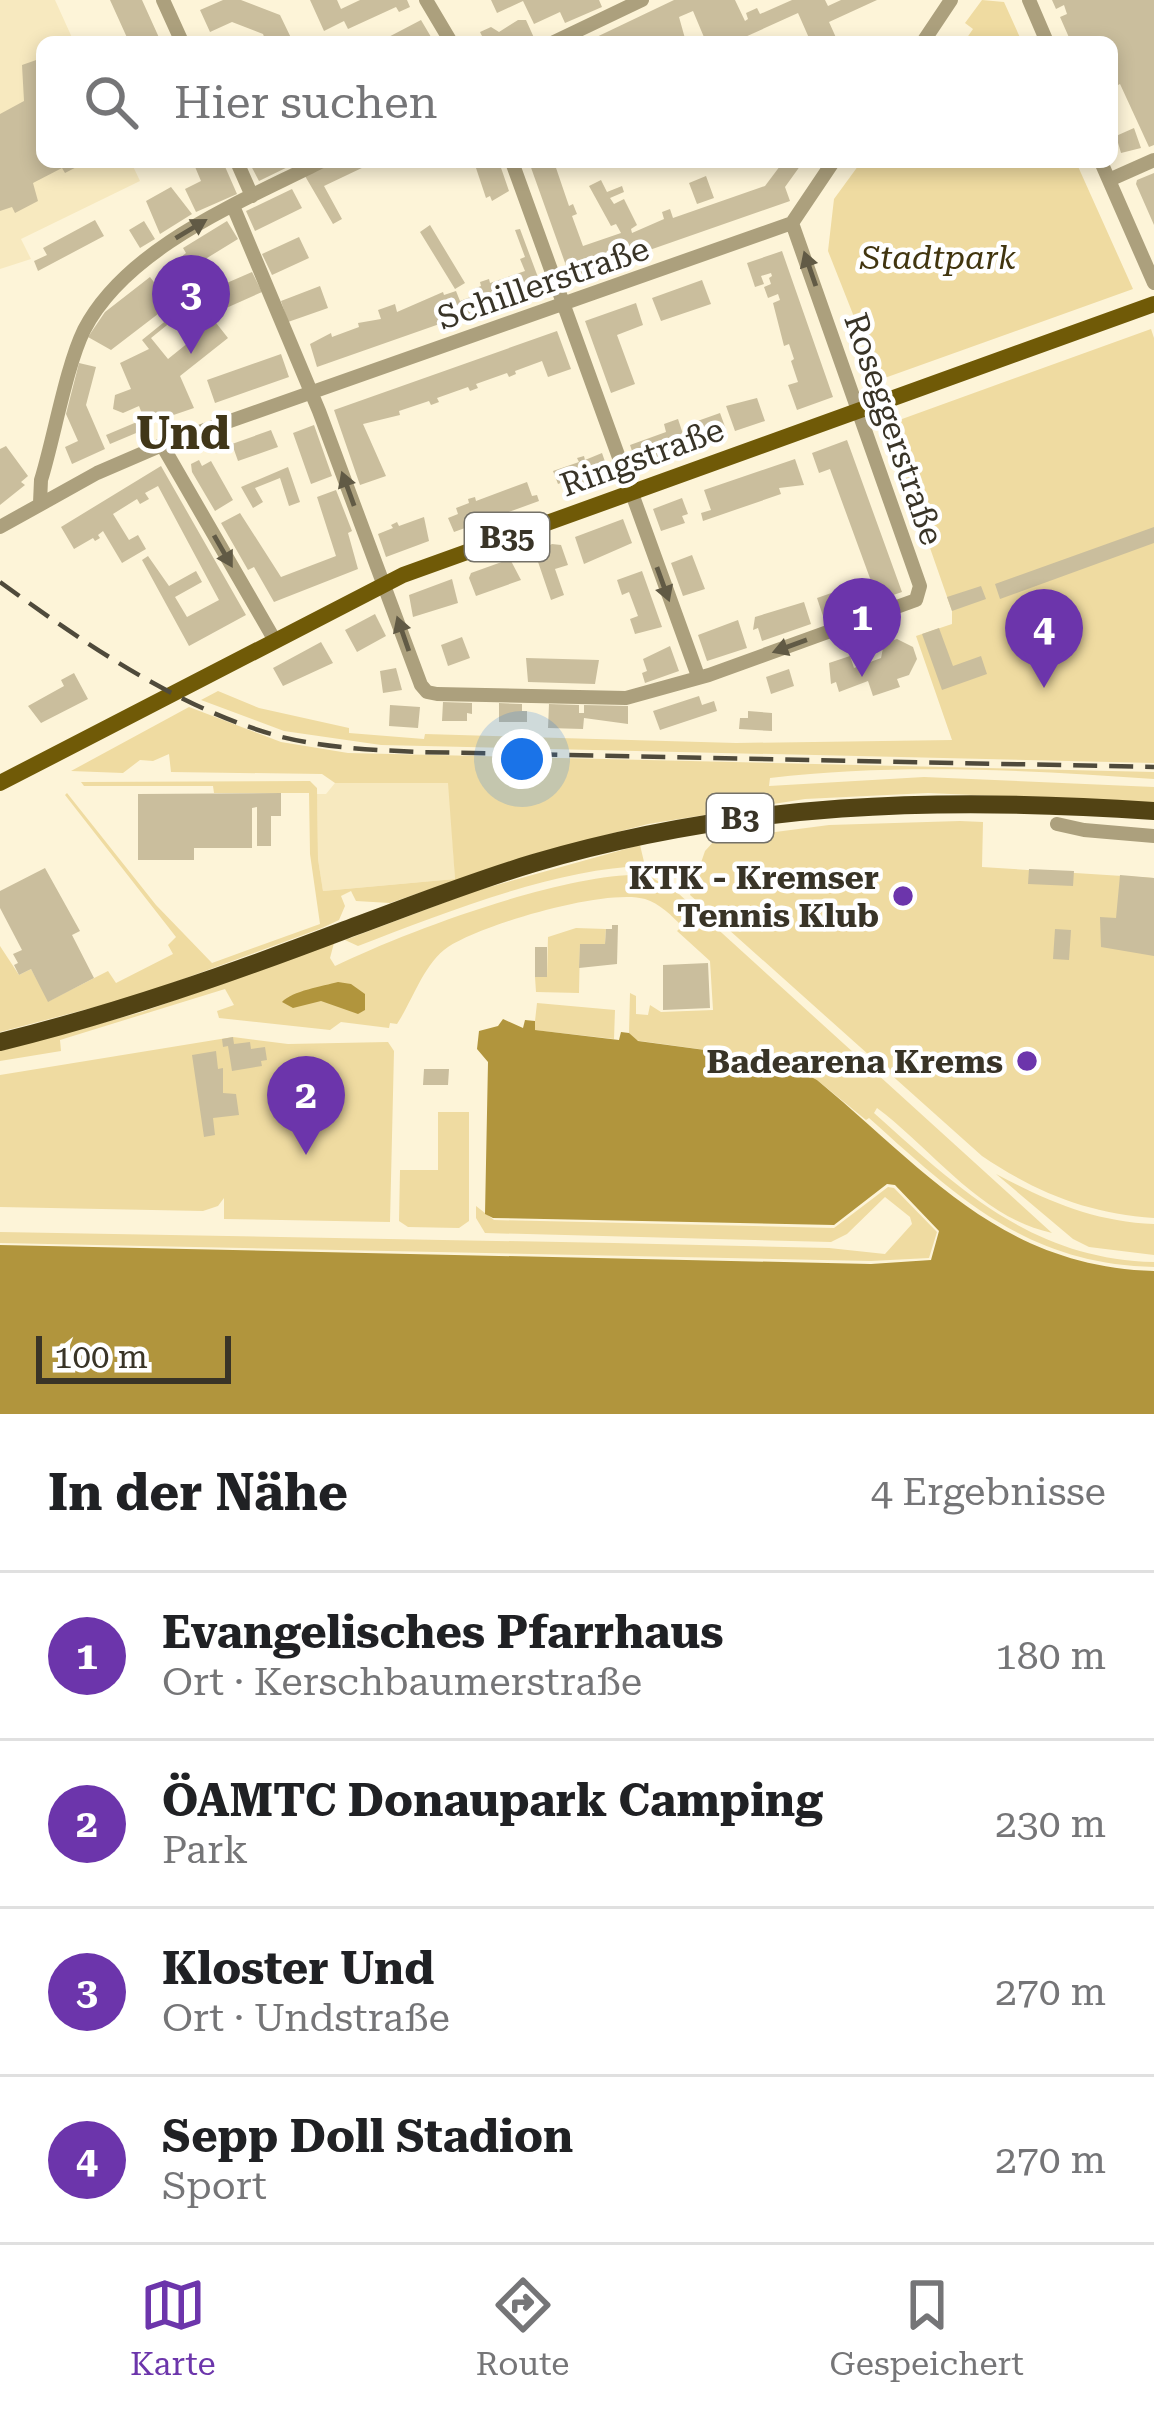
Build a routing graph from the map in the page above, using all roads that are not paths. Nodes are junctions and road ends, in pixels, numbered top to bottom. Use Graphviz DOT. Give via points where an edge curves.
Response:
graph roads {
  1 [pos="163,0"];
  2 [pos="426,0"];
  3 [pos="642,0"];
  4 [pos="952,0"];
  5 [pos="1029,0"];
  6 [pos="179,36"];
  7 [pos="447,36"];
  8 [pos="567,36"];
  9 [pos="927,36"];
  10 [pos="1044,36"];
  11 [pos="1154,160"];
  12 [pos="240,168"];
  13 [pos="308,168"];
  14 [pos="514,168"];
  15 [pos="829,168"];
  16 [pos="1103,168"];
  17 [pos="1108,180"];
  18 [pos="252,196"];
  19 [pos="232,206"];
  20 [pos="792,223"];
  21 [pos="1154,283"];
  22 [pos="564,304"];
  23 [pos="1154,304"];
  24 [pos="311,394"];
  25 [pos="859,411"];
  26 [pos="162,445"];
  27 [pos="630,492"];
  28 [pos="40,503"];
  29 [pos="0,527"];
  30 [pos="384,584"];
  31 [pos="274,639"];
  32 [pos="698,676"];
  33 [pos="0,783"];
  34 [pos="1154,811"];
  35 [pos="1058,824"];
  36 [pos="1154,836"];
  37 [pos="0,1042"];
  1 -- 6 [label="street"];
  2 -- 7 [label="street"];
  3 -- 8 [label="street"];
  4 -- 9 [label="street"];
  5 -- 10 [label="street"];
  11 -- 17 [label="street"];
  12 -- 18 [label="street"];
  13 -- 18 [label="street"];
  14 -- 22 [label="street"];
  15 -- 20 [label="street"];
  16 -- 17 [label="street"];
  17 -- 21 [label="street"];
  18 -- 19 [label="street"];
  19 -- 24 [label="street"];
  28 -- 19 [label="street, one-way" via="80,340 104,302 151,256"];
  20 -- 22 [label="street, Schillerstraße"];
  25 -- 20 [label="street, Roseggerstraße, one-way"];
  22 -- 24 [label="street, Schillerstraße"];
  22 -- 27 [label="street"];
  23 -- 25 [label="main road, Ringstraße / B35"];
  24 -- 26 [label="street, Schillerstraße"];
  30 -- 24 [label="street, one-way"];
  25 -- 27 [label="main road, Ringstraße / B35"];
  25 -- 32 [label="street, Roseggerstraße, one-way" via="920,586 916,600"];
  26 -- 28 [label="street, Schillerstraße"];
  26 -- 31 [label="street, one-way"];
  27 -- 30 [label="main road, Ringstraße / B35"];
  27 -- 32 [label="street, one-way"];
  28 -- 29 [label="street, Schillerstraße"];
  30 -- 31 [label="main road, Ringstraße / B35"];
  32 -- 30 [label="street, one-way" via="626,698 427,692"];
  31 -- 33 [label="main road, Ringstraße / B35"];
  34 -- 37 [label="highway, B3" via="889,803 682,827 532,863 159,997"];
  35 -- 36 [label="street"];
}
